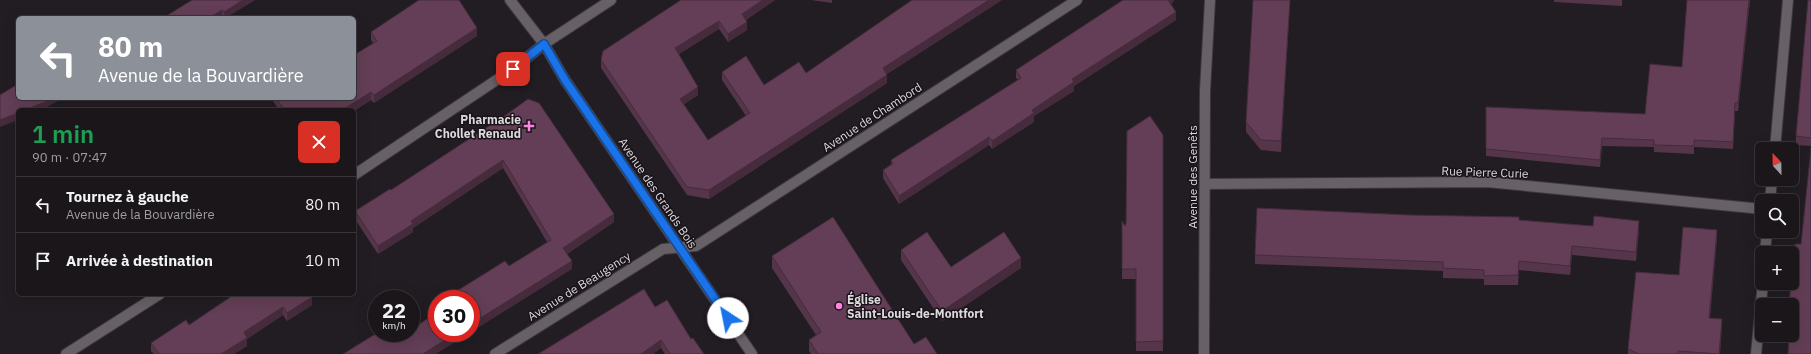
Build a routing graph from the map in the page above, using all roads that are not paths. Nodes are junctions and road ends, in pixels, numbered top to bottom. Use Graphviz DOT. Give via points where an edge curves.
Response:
graph roads {
  1 [pos="510,0"];
  2 [pos="611,0"];
  3 [pos="1076,0"];
  4 [pos="1210,0"];
  5 [pos="1788,0"];
  6 [pos="544,44"];
  7 [pos="1776,142"];
  8 [pos="356,174"];
  9 [pos="1205,184"];
  10 [pos="1755,208"];
  11 [pos="679,247"];
  12 [pos="1762,290"];
  13 [pos="157,296"];
  14 [pos="66,354"];
  15 [pos="495,354"];
  16 [pos="752,354"];
  17 [pos="1204,354"];
  18 [pos="1756,354"];
  1 -- 6 [label="street, Avenue des Grands Bois"];
  2 -- 6 [label="street"];
  3 -- 11 [label="street, Avenue de Chambord" via="696,246"];
  4 -- 9 [label="street, Avenue des Genêts" via="1205,91"];
  5 -- 7 [label="street"];
  6 -- 8 [label="street" via="513,69"];
  6 -- 11 [label="street, Avenue des Grands Bois" via="565,80"];
  9 -- 10 [label="street, Rue Pierre Curie" via="1487,182"];
  9 -- 17 [label="street, Avenue des Genêts"];
  11 -- 15 [label="street, Avenue de Beaugency" via="662,249"];
  11 -- 16 [label="street, Avenue des Grands Bois"];
  12 -- 18 [label="street"];
  13 -- 14 [label="street"];
}
